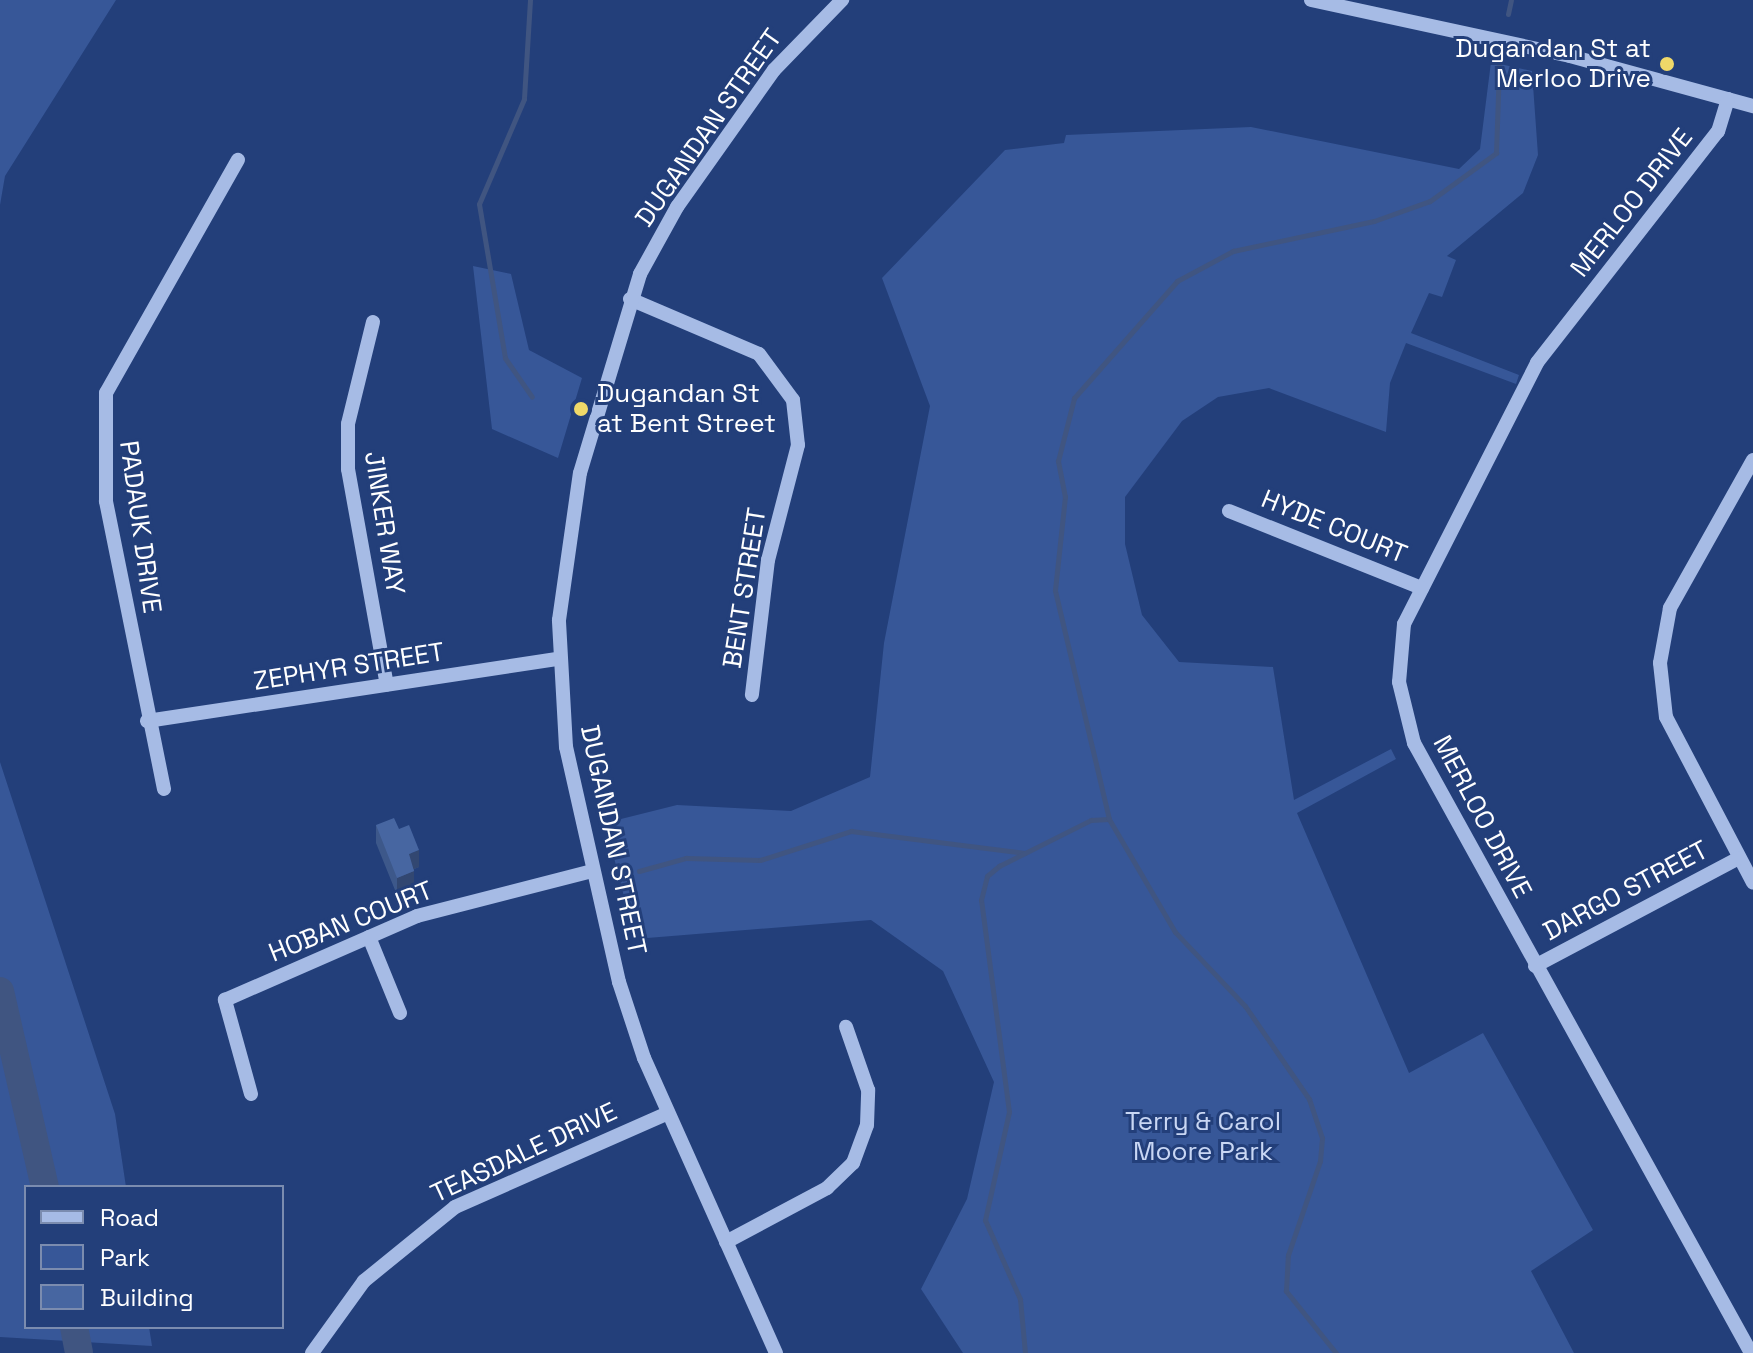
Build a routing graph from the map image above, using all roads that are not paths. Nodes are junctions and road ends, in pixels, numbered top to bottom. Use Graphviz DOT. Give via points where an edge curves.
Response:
graph roads {
  1 [pos="842,0"];
  2 [pos="1311,0"];
  3 [pos="1355,5"];
  4 [pos="1728,99"];
  5 [pos="1753,106"];
  6 [pos="238,160"];
  7 [pos="630,299"];
  8 [pos="373,322"];
  9 [pos="1753,460"];
  10 [pos="1229,511"];
  11 [pos="1422,588"];
  12 [pos="558,659"];
  13 [pos="387,685"];
  14 [pos="752,695"];
  15 [pos="147,721"];
  16 [pos="164,789"];
  17 [pos="1739,858"];
  18 [pos="592,871"];
  19 [pos="1753,883"];
  20 [pos="369,937"];
  21 [pos="1535,966"];
  22 [pos="400,1013"];
  23 [pos="846,1027"];
  24 [pos="251,1094"];
  25 [pos="668,1113"];
  26 [pos="726,1242"];
  27 [pos="312,1353"];
  28 [pos="776,1353"];
  29 [pos="1751,1353"];
  1 -- 7 [label="street, DUGANDAN STREET" via="804,34 677,207"];
  2 -- 3 [label="street"];
  3 -- 4 [label="street"];
  4 -- 5 [label="street"];
  4 -- 11 [label="street, MERLOO DRIVE" via="1718,131 1537,363"];
  6 -- 15 [label="street, PADAUK DRIVE" via="106,393 106,501"];
  7 -- 12 [label="street, DUGANDAN STREET" via="572,509"];
  7 -- 14 [label="street, BENT STREET" via="759,354 793,400 798,445 768,560"];
  8 -- 13 [label="street, JINKER WAY" via="348,424 348,469"];
  9 -- 17 [label="street" via="1676,594 1660,663 1666,717"];
  10 -- 11 [label="street, HYDE COURT"];
  11 -- 21 [label="street, MERLOO DRIVE" via="1404,624 1399,682 1414,743"];
  12 -- 13 [label="street, ZEPHYR STREET"];
  12 -- 18 [label="street, DUGANDAN STREET"];
  13 -- 15 [label="street, ZEPHYR STREET"];
  15 -- 16 [label="street, PADAUK DRIVE"];
  17 -- 19 [label="street"];
  17 -- 21 [label="street, DARGO STREET"];
  18 -- 20 [label="street, HOBAN COURT" via="417,916"];
  18 -- 25 [label="street, DUGANDAN STREET" via="632,1025"];
  20 -- 22 [label="street"];
  20 -- 24 [label="street, HOBAN COURT" via="225,1000"];
  21 -- 29 [label="street, MERLOO DRIVE"];
  23 -- 26 [label="street" via="868,1090 867,1125 853,1163 827,1188"];
  25 -- 26 [label="street, DUGANDAN STREET"];
  25 -- 27 [label="street, TEASDALE DRIVE" via="455,1207 364,1281"];
  26 -- 28 [label="street, DUGANDAN STREET"];
}
